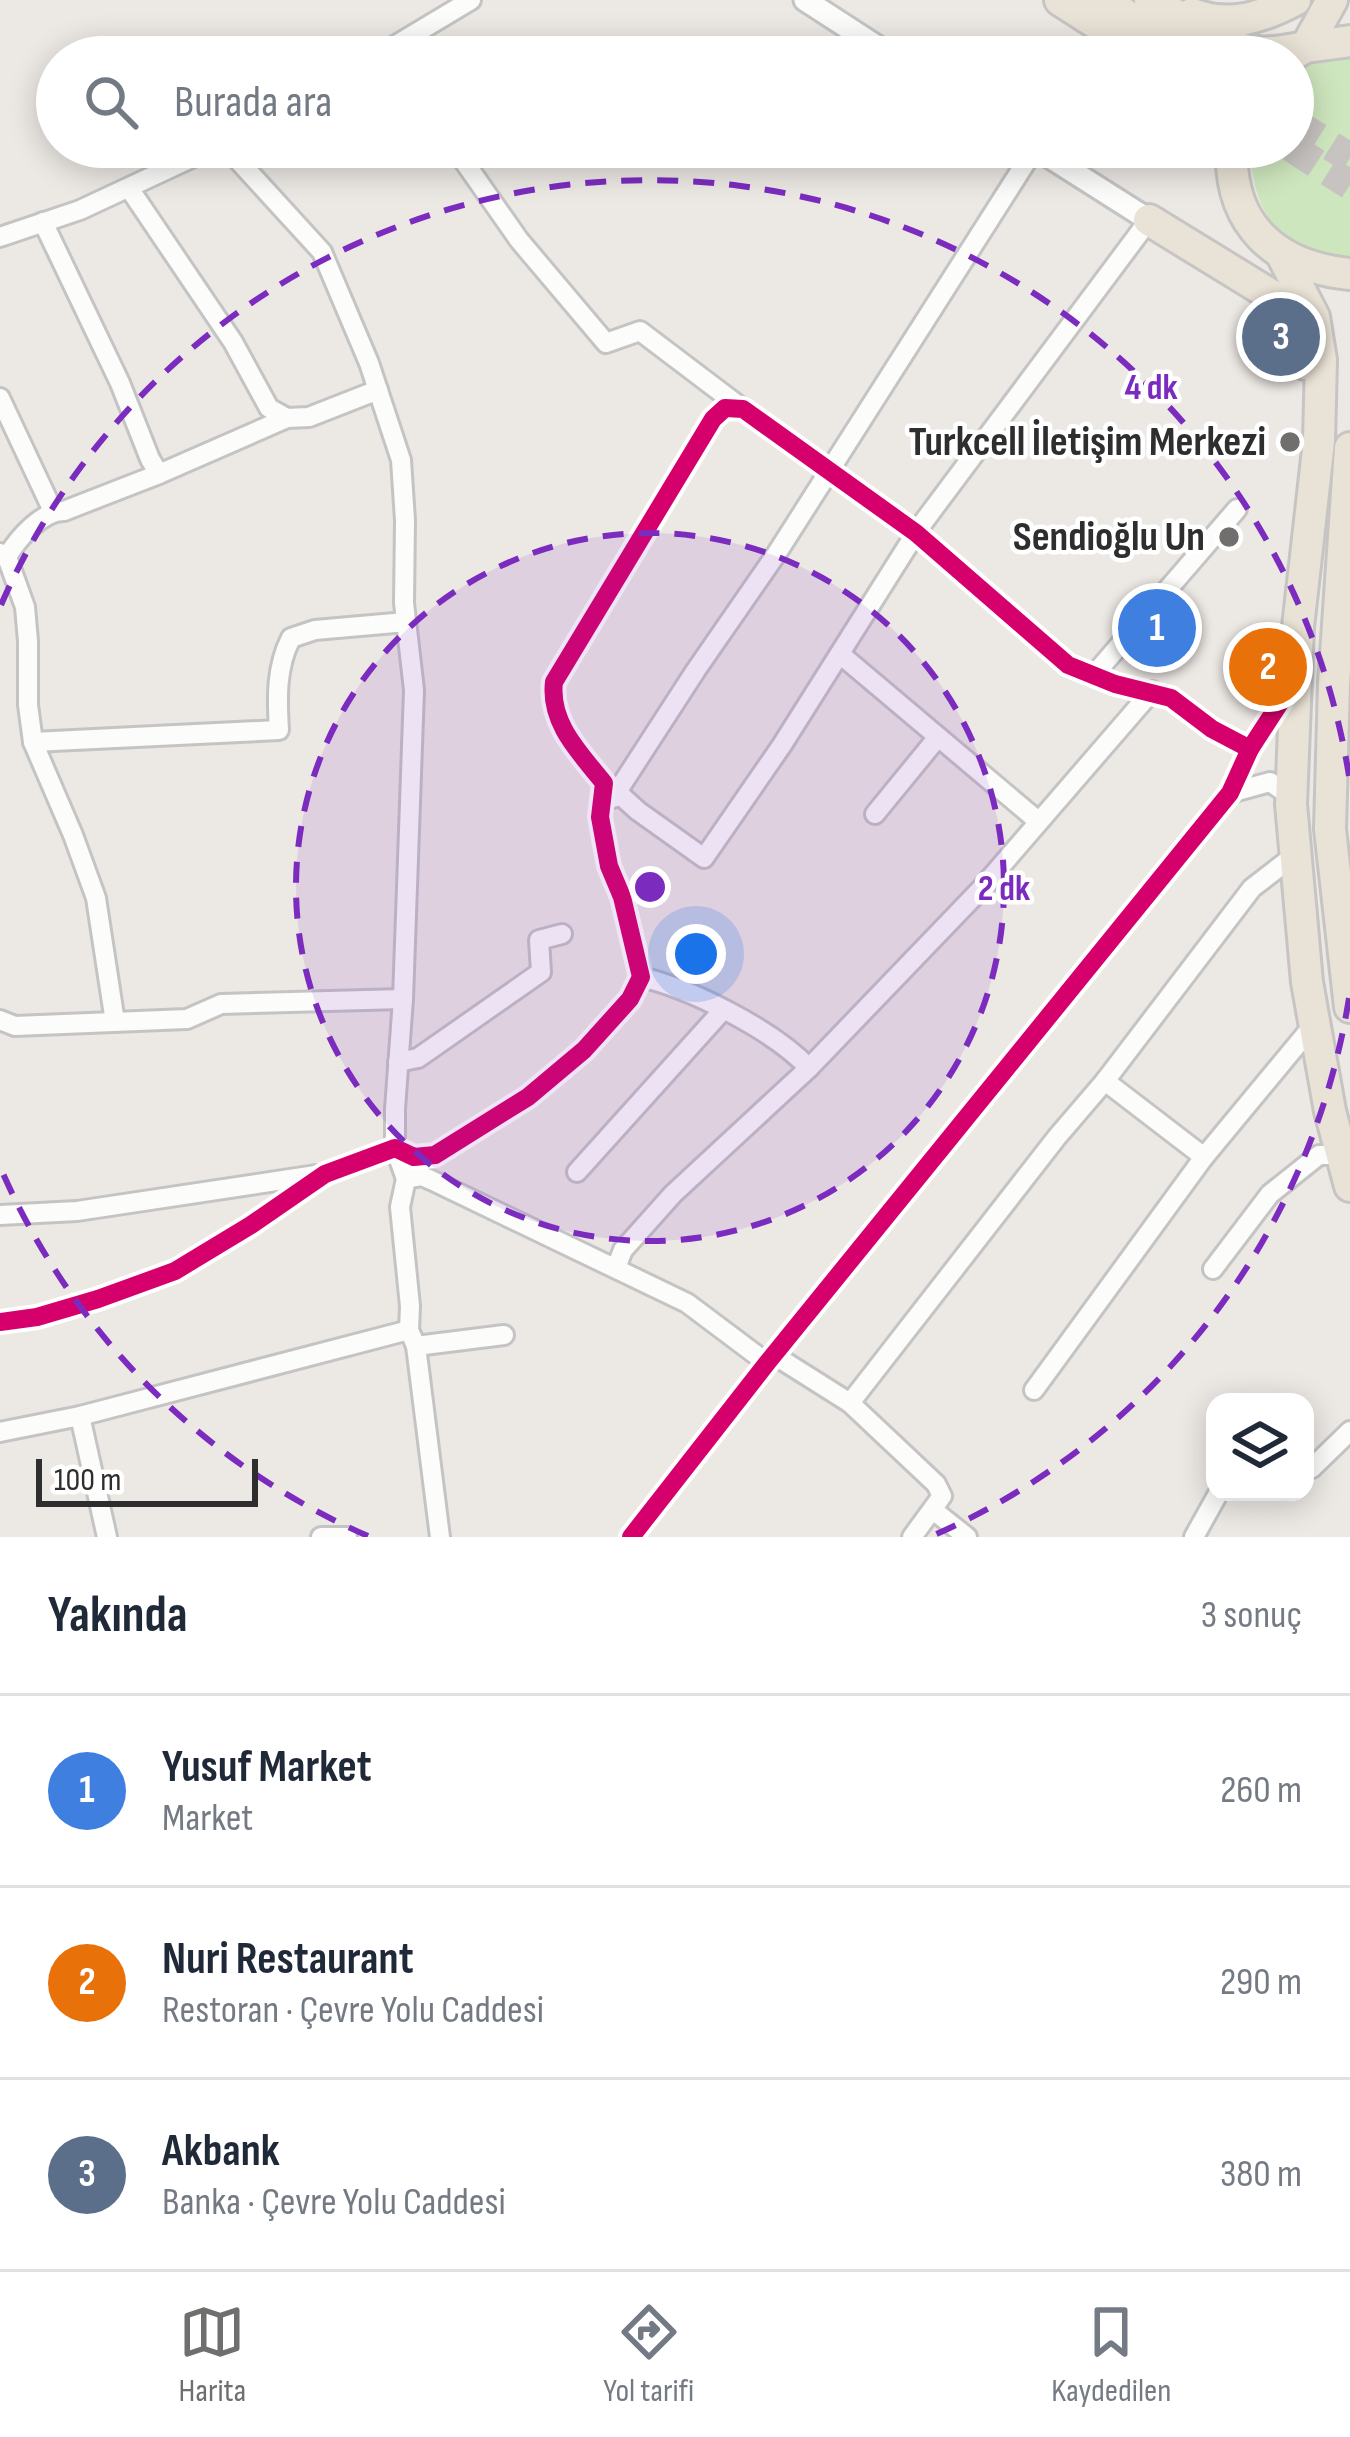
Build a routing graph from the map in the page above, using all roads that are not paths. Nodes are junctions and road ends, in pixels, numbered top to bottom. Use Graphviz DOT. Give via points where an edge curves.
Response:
graph roads {
  1 [pos="471,0"];
  2 [pos="805,0"];
  3 [pos="1033,0"];
  4 [pos="1060,0"];
  5 [pos="1103,0"];
  6 [pos="1151,0"];
  7 [pos="1295,0"];
  8 [pos="1332,0"];
  9 [pos="415,36"];
  10 [pos="860,36"];
  11 [pos="1089,36"];
  12 [pos="1116,36"];
  13 [pos="1158,36"];
  14 [pos="1215,36"];
  15 [pos="1308,36"];
  16 [pos="1350,40"];
  17 [pos="1314,48"];
  18 [pos="171,168"];
  19 [pos="245,168"];
  20 [pos="469,168"];
  21 [pos="1022,168"];
  22 [pos="1068,168"];
  23 [pos="1231,168"];
  24 [pos="129,188"];
  25 [pos="1149,220"];
  26 [pos="43,222"];
  27 [pos="0,236"];
  28 [pos="1282,255"];
  29 [pos="1350,274"];
  30 [pos="378,390"];
  31 [pos="0,398"];
  32 [pos="743,409"];
  33 [pos="286,418"];
  34 [pos="1335,445"];
  35 [pos="830,471"];
  36 [pos="159,474"];
  37 [pos="1237,508"];
  38 [pos="53,511"];
  39 [pos="916,533"];
  40 [pos="4,555"];
  41 [pos="406,622"];
  42 [pos="840,654"];
  43 [pos="1093,676"];
  44 [pos="1296,678"];
  45 [pos="1152,691"];
  46 [pos="1341,732"];
  47 [pos="938,736"];
  48 [pos="33,742"];
  49 [pos="1250,749"];
  50 [pos="617,792"];
  51 [pos="1230,793"];
  52 [pos="1292,796"];
  53 [pos="875,814"];
  54 [pos="600,817"];
  55 [pos="1038,821"];
  56 [pos="1296,854"];
  57 [pos="562,934"];
  58 [pos="1347,950"];
  59 [pos="641,977"];
  60 [pos="403,998"];
  61 [pos="1350,1007"];
  62 [pos="723,1010"];
  63 [pos="0,1020"];
  64 [pos="115,1022"];
  65 [pos="1315,1023"];
  66 [pos="398,1062"];
  67 [pos="809,1068"];
  68 [pos="1105,1081"];
  69 [pos="394,1148"];
  70 [pos="1342,1155"];
  71 [pos="1204,1157"];
  72 [pos="577,1172"];
  73 [pos="325,1174"];
  74 [pos="406,1179"];
  75 [pos="1350,1186"];
  76 [pos="0,1215"];
  77 [pos="616,1268"];
  78 [pos="1214,1269"];
  79 [pos="0,1322"];
  80 [pos="504,1335"];
  81 [pos="412,1338"];
  82 [pos="770,1359"];
  83 [pos="1034,1390"];
  84 [pos="850,1403"];
  85 [pos="80,1416"];
  86 [pos="1350,1431"];
  87 [pos="0,1432"];
  88 [pos="1314,1466"];
  89 [pos="1214,1501"];
  90 [pos="933,1510"];
  91 [pos="107,1537"];
  92 [pos="321,1537"];
  93 [pos="346,1537"];
  94 [pos="440,1537"];
  95 [pos="631,1537"];
  96 [pos="912,1537"];
  97 [pos="967,1537"];
  98 [pos="1194,1537"];
  1 -- 9 [label="street"];
  2 -- 10 [label="street"];
  3 -- 11 [label="highway"];
  4 -- 12 [label="highway"];
  5 -- 13 [label="highway"];
  6 -- 7 [label="highway" via="1209,20 1244,21"];
  6 -- 14 [label="highway"];
  8 -- 15 [label="highway"];
  16 -- 17 [label="highway"];
  18 -- 24 [label="street"];
  19 -- 30 [label="street" via="322,252"];
  20 -- 32 [label="street" via="606,343 640,331"];
  21 -- 35 [label="street"];
  22 -- 25 [label="street"];
  23 -- 28 [label="highway" via="1238,202"];
  24 -- 26 [label="street"];
  24 -- 33 [label="street" via="269,408"];
  25 -- 34 [label="highway" via="1276,298"];
  25 -- 39 [label="street"];
  26 -- 27 [label="street"];
  26 -- 36 [label="street"];
  28 -- 29 [label="highway"];
  28 -- 34 [label="highway" via="1314,317"];
  30 -- 33 [label="street"];
  30 -- 41 [label="street" via="401,460"];
  31 -- 38 [label="street"];
  32 -- 35 [label="street"];
  32 -- 54 [label="street" via="712,418 554,682 560,722 604,783"];
  33 -- 36 [label="street"];
  34 -- 44 [label="highway" via="1298,627"];
  34 -- 46 [label="highway"];
  35 -- 39 [label="street"];
  35 -- 50 [label="street"];
  36 -- 38 [label="street"];
  37 -- 43 [label="street"];
  38 -- 40 [label="street"];
  39 -- 42 [label="street"];
  39 -- 43 [label="street" via="1068,665"];
  40 -- 48 [label="street" via="25,607"];
  41 -- 48 [label="street" via="291,638 277,692 279,730"];
  41 -- 60 [label="street" via="414,690"];
  42 -- 47 [label="street"];
  42 -- 50 [label="street" via="704,858"];
  43 -- 45 [label="street"];
  44 -- 49 [label="street"];
  44 -- 52 [label="highway"];
  45 -- 49 [label="street"];
  45 -- 55 [label="street"];
  46 -- 58 [label="highway" via="1330,829"];
  47 -- 53 [label="street"];
  47 -- 55 [label="street"];
  48 -- 64 [label="street" via="96,898"];
  49 -- 51 [label="street"];
  50 -- 54 [label="street"];
  51 -- 52 [label="street" via="1270,782"];
  51 -- 82 [label="street"];
  52 -- 56 [label="highway"];
  54 -- 59 [label="street"];
  55 -- 67 [label="street"];
  56 -- 65 [label="highway"];
  56 -- 68 [label="street" via="1252,888"];
  57 -- 66 [label="street" via="538,940 541,972 418,1058"];
  58 -- 61 [label="highway"];
  59 -- 62 [label="street"];
  59 -- 69 [label="street" via="584,1050 528,1097 435,1155"];
  60 -- 64 [label="street" via="221,1004 187,1019"];
  60 -- 66 [label="street"];
  62 -- 67 [label="street"];
  62 -- 72 [label="street"];
  63 -- 64 [label="street"];
  65 -- 70 [label="highway"];
  65 -- 71 [label="street"];
  66 -- 69 [label="street"];
  67 -- 77 [label="street" via="673,1194"];
  68 -- 71 [label="street"];
  68 -- 84 [label="street"];
  69 -- 73 [label="street"];
  69 -- 74 [label="street"];
  70 -- 75 [label="highway"];
  70 -- 78 [label="street" via="1319,1154 1270,1194"];
  71 -- 83 [label="street"];
  73 -- 76 [label="street"];
  73 -- 79 [label="street" via="175,1270"];
  74 -- 77 [label="street" via="422,1176"];
  74 -- 81 [label="street" via="400,1207"];
  77 -- 82 [label="street"];
  80 -- 81 [label="street"];
  81 -- 85 [label="street"];
  81 -- 94 [label="street"];
  82 -- 84 [label="street"];
  82 -- 95 [label="street"];
  84 -- 90 [label="street" via="936,1484 943,1496"];
  85 -- 87 [label="street"];
  85 -- 91 [label="street"];
  86 -- 88 [label="street"];
  89 -- 98 [label="street"];
  90 -- 96 [label="street"];
  90 -- 97 [label="street"];
  92 -- 93 [label="street"];
}
